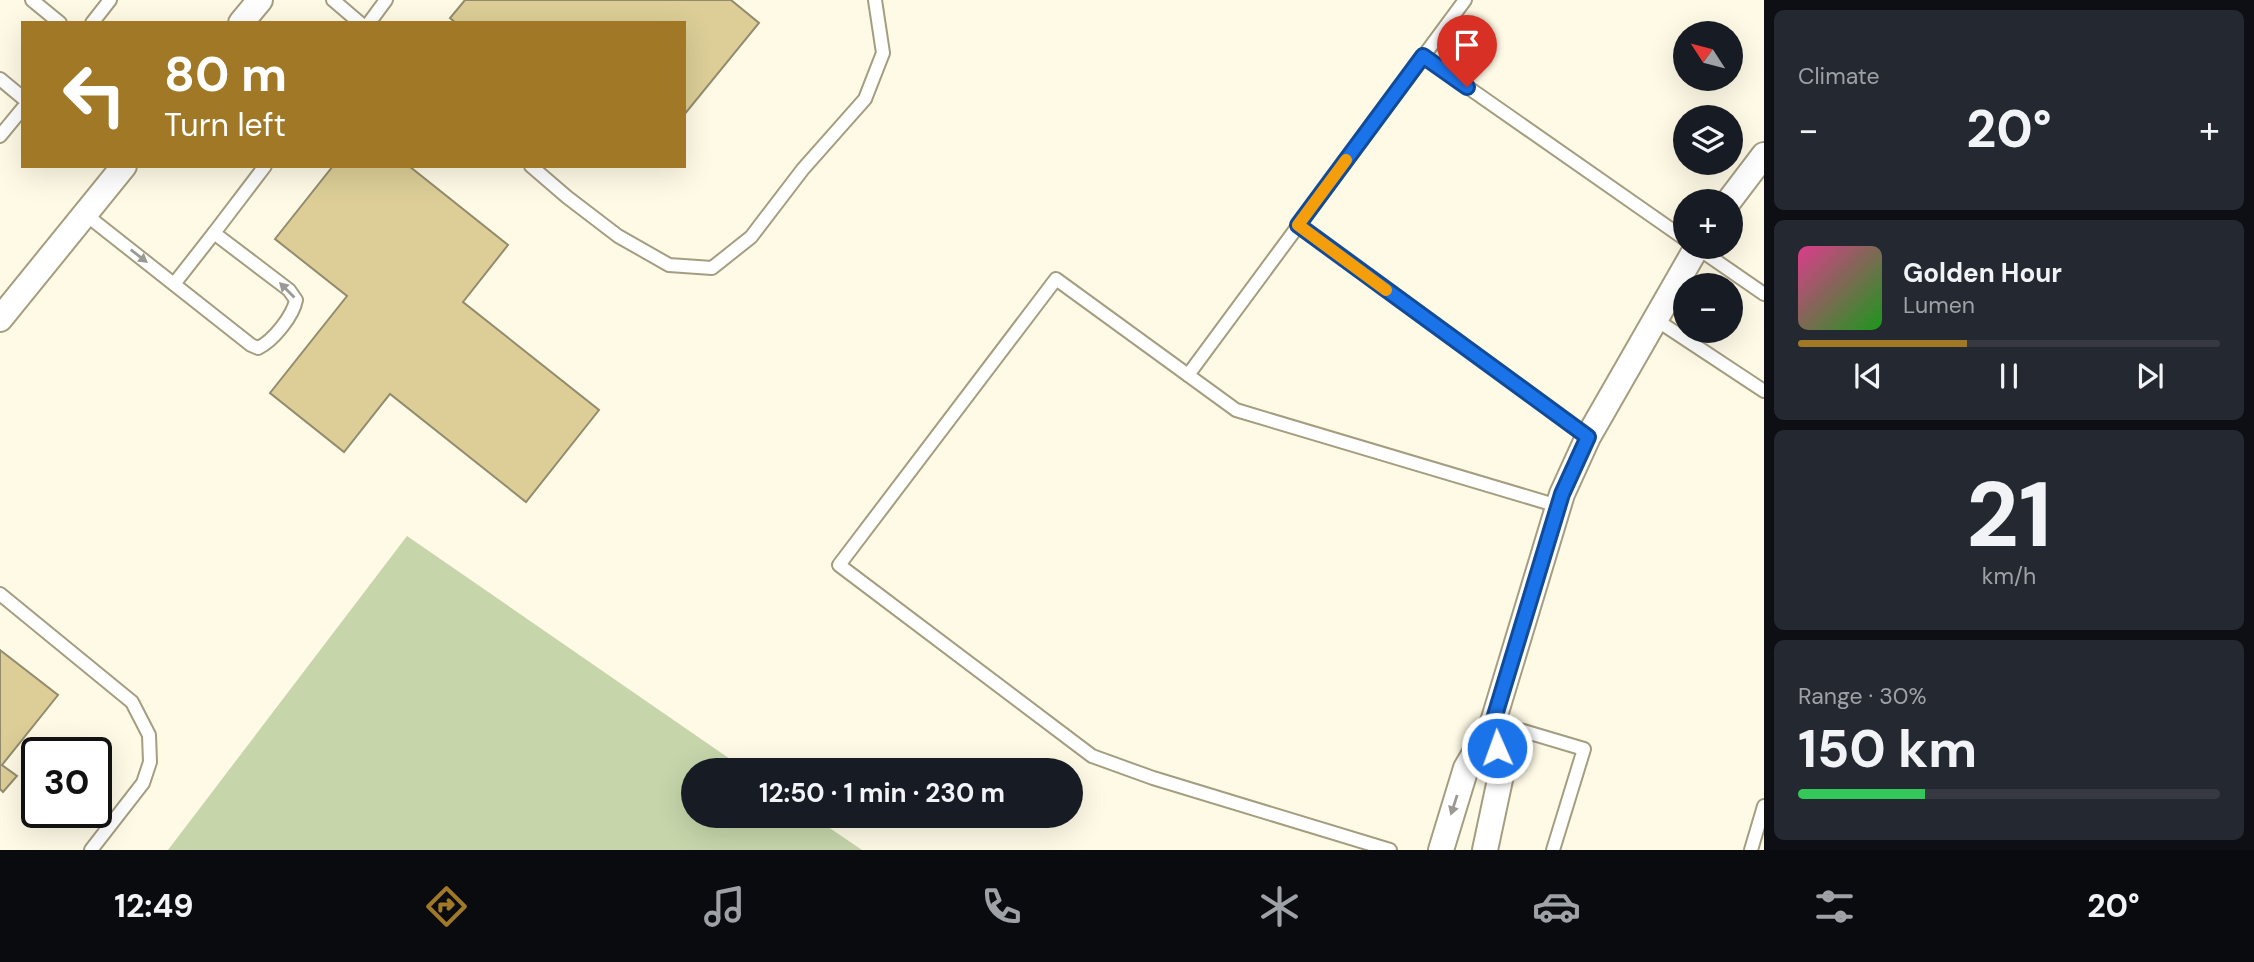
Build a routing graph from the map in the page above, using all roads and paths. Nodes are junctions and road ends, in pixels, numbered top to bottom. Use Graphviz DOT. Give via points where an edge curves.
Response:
graph roads {
  1 [pos="32,0"];
  2 [pos="110,0"];
  3 [pos="260,0"];
  4 [pos="333,0"];
  5 [pos="386,0"];
  6 [pos="875,0"];
  7 [pos="1465,0"];
  8 [pos="58,21"];
  9 [pos="94,21"];
  10 [pos="243,21"];
  11 [pos="358,21"];
  12 [pos="370,21"];
  13 [pos="1423,56"];
  14 [pos="0,79"];
  15 [pos="21,96"];
  16 [pos="21,110"];
  17 [pos="0,136"];
  18 [pos="1764,155"];
  19 [pos="263,168"];
  20 [pos="533,168"];
  21 [pos="117,169"];
  22 [pos="1738,189"];
  23 [pos="85,214"];
  24 [pos="1298,225"];
  25 [pos="1673,231"];
  26 [pos="214,233"];
  27 [pos="1690,259"];
  28 [pos="1714,259"];
  29 [pos="174,284"];
  30 [pos="1764,293"];
  31 [pos="0,318"];
  32 [pos="1655,319"];
  33 [pos="1188,375"];
  34 [pos="1764,391"];
  35 [pos="1588,437"];
  36 [pos="1558,506"];
  37 [pos="0,594"];
  38 [pos="1493,722"];
  39 [pos="1764,806"];
  40 [pos="92,850"];
  41 [pos="1390,850"];
  42 [pos="1441,850"];
  43 [pos="1485,850"];
  44 [pos="1553,850"];
  45 [pos="1751,850"];
  1 -- 8 [label="lane"];
  2 -- 9 [label="lane"];
  3 -- 10 [label="street"];
  4 -- 11 [label="lane"];
  5 -- 12 [label="lane"];
  6 -- 20 [label="lane" via="883,53 865,99 751,237 712,268 669,265 618,236"];
  7 -- 13 [label="lane"];
  13 -- 24 [label="lane"];
  13 -- 25 [label="lane"];
  14 -- 15 [label="lane"];
  16 -- 17 [label="lane"];
  18 -- 22 [label="street"];
  19 -- 26 [label="lane"];
  21 -- 23 [label="street"];
  23 -- 29 [label="lane, one-way"];
  23 -- 31 [label="street"];
  24 -- 33 [label="lane"];
  24 -- 35 [label="lane"];
  26 -- 29 [label="lane"];
  29 -- 26 [label="lane, one-way" via="251,345 267,344 296,300"];
  27 -- 32 [label="street"];
  28 -- 30 [label="lane"];
  32 -- 34 [label="lane"];
  32 -- 35 [label="street"];
  33 -- 36 [label="lane" via="1236,410"];
  33 -- 41 [label="lane" via="1056,279 839,565 1092,756"];
  35 -- 36 [label="street"];
  36 -- 38 [label="street"];
  37 -- 40 [label="lane" via="132,702 149,735 150,762 143,783"];
  38 -- 42 [label="street, one-way" via="1466,768"];
  38 -- 43 [label="street" via="1500,775"];
  38 -- 44 [label="lane" via="1584,749"];
  39 -- 45 [label="lane"];
}
